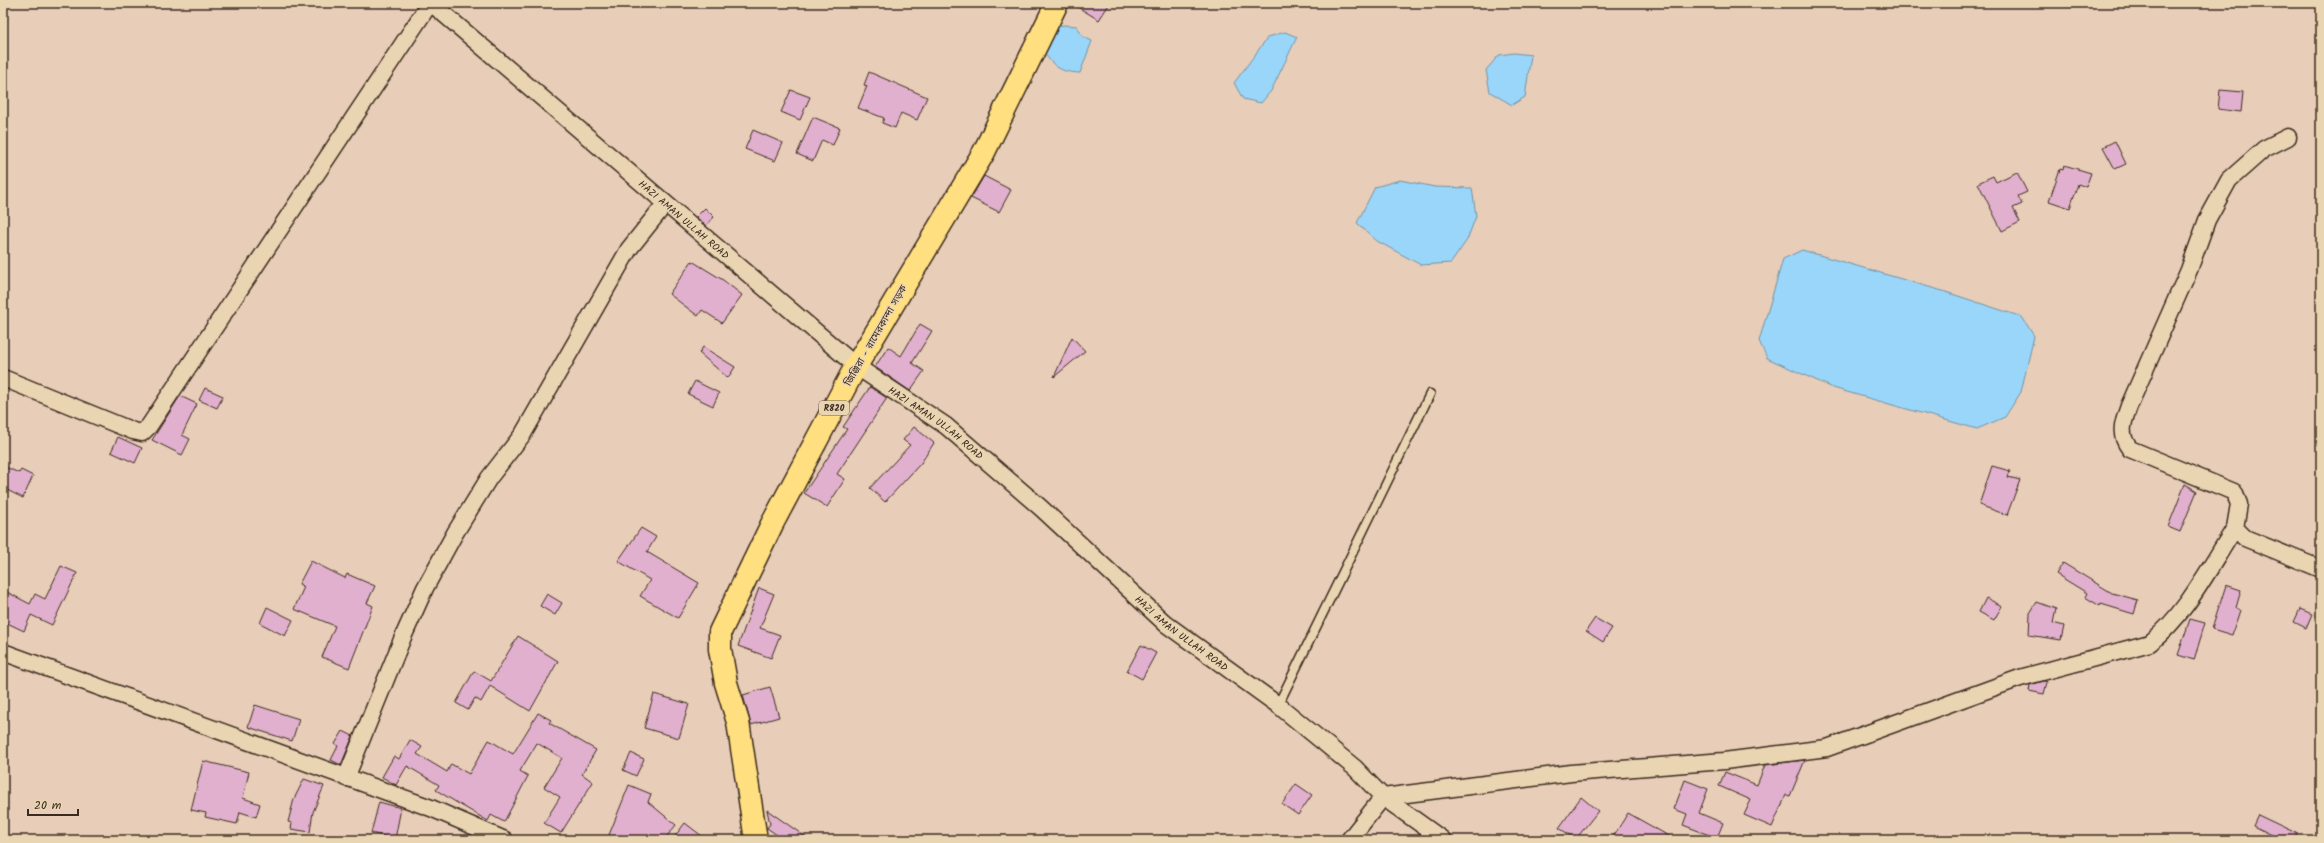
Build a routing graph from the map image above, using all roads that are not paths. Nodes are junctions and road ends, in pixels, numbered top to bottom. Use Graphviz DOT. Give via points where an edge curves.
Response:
graph roads {
  1 [pos="431,3"];
  2 [pos="1057,3"];
  3 [pos="2288,137"];
  4 [pos="665,204"];
  5 [pos="856,366"];
  6 [pos="3,378"];
  7 [pos="1430,394"];
  8 [pos="2236,528"];
  9 [pos="2321,569"];
  10 [pos="3,652"];
  11 [pos="1278,705"];
  12 [pos="346,778"];
  13 [pos="1383,797"];
  14 [pos="505,840"];
  15 [pos="756,840"];
  16 [pos="1349,840"];
  17 [pos="1443,840"];
  1 -- 4 [label="street, HAZI AMAN ULLAH ROAD"];
  1 -- 6 [label="street" via="142,433"];
  2 -- 5 [label="main road, জিঞ্জিরা - রামেরকান্দা সড়ক / R820" via="984,152"];
  3 -- 8 [label="street" via="2264,149 2229,180 2207,220 2189,270 2129,406 2122,428 2123,440 2130,449 2234,492 2239,504"];
  4 -- 5 [label="street, HAZI AMAN ULLAH ROAD"];
  4 -- 12 [label="street" via="629,249 523,434 489,478 455,533 425,588"];
  5 -- 11 [label="street, HAZI AMAN ULLAH ROAD" via="946,426 1041,508 1166,624"];
  5 -- 15 [label="main road, জিঞ্জিরা - রামেরকান্দা সড়ক / R820" via="772,524 720,632 726,683 738,722"];
  7 -- 11 [label="lane"];
  8 -- 9 [label="street" via="2246,538"];
  8 -- 13 [label="street" via="2185,604 2164,632 2150,643 2020,678 1859,738 1827,748 1724,761 1571,773"];
  10 -- 12 [label="street" via="124,694"];
  11 -- 13 [label="street, HAZI AMAN ULLAH ROAD" via="1355,768"];
  12 -- 14 [label="street" via="431,808"];
  13 -- 16 [label="street"];
  13 -- 17 [label="street, HAZI AMAN ULLAH ROAD"];
}
